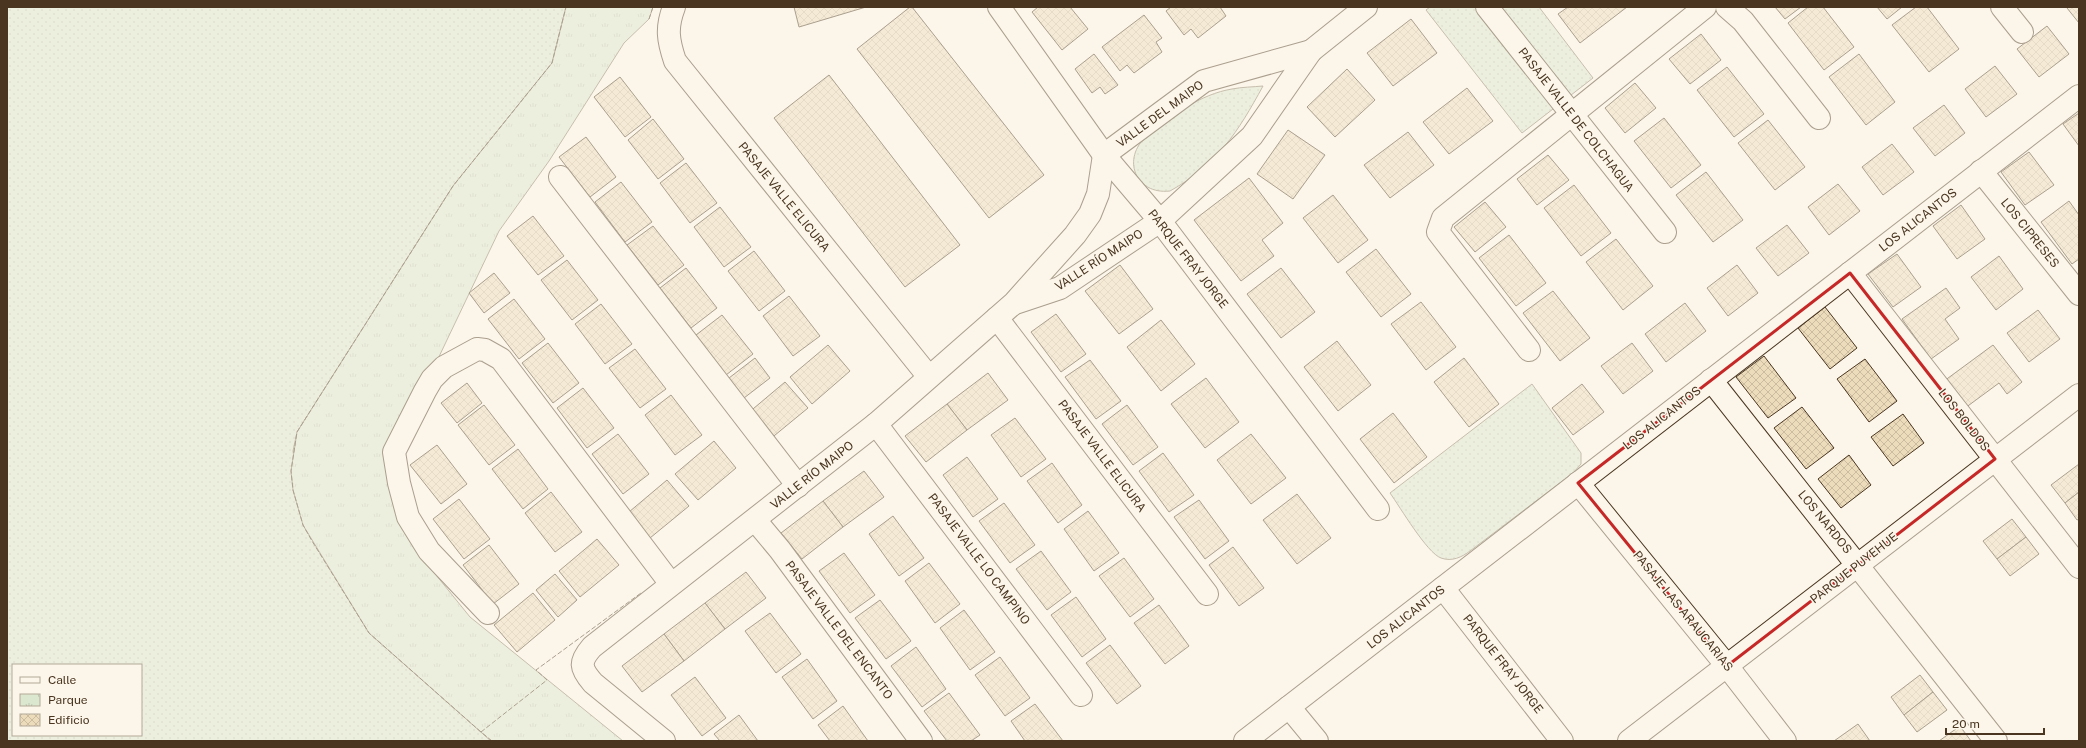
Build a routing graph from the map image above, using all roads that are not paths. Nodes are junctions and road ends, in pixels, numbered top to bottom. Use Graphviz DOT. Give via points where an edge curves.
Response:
graph roads {
  1 [pos="674,7"];
  2 [pos="1366,7"];
  3 [pos="1487,7"];
  4 [pos="1705,7"];
  5 [pos="1727,7"];
  6 [pos="2002,7"];
  7 [pos="1003,9"];
  8 [pos="2022,32"];
  9 [pos="1311,51"];
  10 [pos="2079,96"];
  11 [pos="1572,115"];
  12 [pos="1819,118"];
  13 [pos="1104,155"];
  14 [pos="1981,171"];
  15 [pos="560,177"];
  16 [pos="1160,221"];
  17 [pos="1665,232"];
  18 [pos="1850,273"];
  19 [pos="2079,294"];
  20 [pos="1014,303"];
  21 [pos="997,318"];
  22 [pos="1529,350"];
  23 [pos="929,377"];
  24 [pos="1711,380"];
  25 [pos="2079,395"];
  26 [pos="876,424"];
  27 [pos="1995,459"];
  28 [pos="1578,483"];
  29 [pos="798,486"];
  30 [pos="1378,509"];
  31 [pos="755,520"];
  32 [pos="1858,564"];
  33 [pos="2079,567"];
  34 [pos="671,584"];
  35 [pos="1443,588"];
  36 [pos="1208,594"];
  37 [pos="488,613"];
  38 [pos="1727,666"];
  39 [pos="1081,695"];
  40 [pos="1290,707"];
  41 [pos="664,741"];
  42 [pos="922,741"];
  43 [pos="1245,741"];
  44 [pos="1317,741"];
  45 [pos="1562,741"];
  46 [pos="1629,741"];
  47 [pos="1785,741"];
  48 [pos="1996,741"];
  1 -- 23 [label="street, PASAJE VALLE ELICURA" via="668,22 669,44 675,61"];
  2 -- 9 [label="street, VALLE DEL MAIPO"];
  3 -- 11 [label="street, PASAJE VALLE DE COLCHAGUA"];
  4 -- 11 [label="street"];
  5 -- 12 [label="street" via="1743,21"];
  6 -- 8 [label="street"];
  7 -- 13 [label="street, PARQUE FRAY JORGE"];
  9 -- 13 [label="street, VALLE DEL MAIPO" via="1204,81"];
  9 -- 16 [label="street, VALLE DEL MAIPO" via="1252,136"];
  10 -- 14 [label="street, LOS ALICANTOS"];
  11 -- 17 [label="street, PASAJE VALLE DE COLCHAGUA"];
  11 -- 22 [label="street" via="1444,218 1438,232"];
  13 -- 16 [label="street, PARQUE FRAY JORGE"];
  13 -- 20 [label="street, VALLE RÍO MAIPO" via="1098,194 1090,214 1075,236"];
  14 -- 18 [label="street, LOS ALICANTOS"];
  14 -- 19 [label="street, LOS CIPRESES"];
  15 -- 29 [label="street"];
  16 -- 20 [label="street, VALLE RÍO MAIPO" via="1060,288"];
  16 -- 30 [label="street, PARQUE FRAY JORGE"];
  18 -- 24 [label="street, LOS ALICANTOS"];
  18 -- 27 [label="street, LOS BOLDOS"];
  20 -- 21 [label="street, VALLE RÍO MAIPO"];
  21 -- 23 [label="street, VALLE RÍO MAIPO"];
  21 -- 36 [label="street, PASAJE VALLE ELICURA"];
  23 -- 26 [label="street, VALLE RÍO MAIPO"];
  24 -- 28 [label="street, LOS ALICANTOS"];
  24 -- 32 [label="street, LOS NARDOS"];
  25 -- 27 [label="street, PARQUE PUYEHUE"];
  26 -- 29 [label="street, VALLE RÍO MAIPO"];
  26 -- 39 [label="street, PASAJE VALLE LO CAMPINO"];
  27 -- 32 [label="street, PARQUE PUYEHUE"];
  27 -- 33 [label="street, LOS BOLDOS"];
  28 -- 35 [label="street, LOS ALICANTOS"];
  28 -- 38 [label="street, PASAJE LAS ARAUCARIAS"];
  29 -- 31 [label="street, VALLE RÍO MAIPO"];
  31 -- 34 [label="street, VALLE RÍO MAIPO"];
  31 -- 42 [label="street, PASAJE VALLE DEL ENCANTO"];
  32 -- 38 [label="street, PARQUE PUYEHUE"];
  32 -- 48 [label="street, LOS NARDOS"];
  34 -- 37 [label="street" via="501,359 486,350 477,349 444,367 432,379 394,452 408,517 429,551"];
  34 -- 41 [label="street, VALLE RÍO MAIPO" via="602,637 584,655 582,662 583,672 604,693"];
  35 -- 40 [label="street, LOS ALICANTOS"];
  35 -- 45 [label="street, PARQUE FRAY JORGE"];
  38 -- 46 [label="street, PARQUE PUYEHUE"];
  38 -- 47 [label="street, PASAJE LAS ARAUCARIAS"];
  40 -- 43 [label="street, LOS ALICANTOS"];
  40 -- 44 [label="street"];
}
